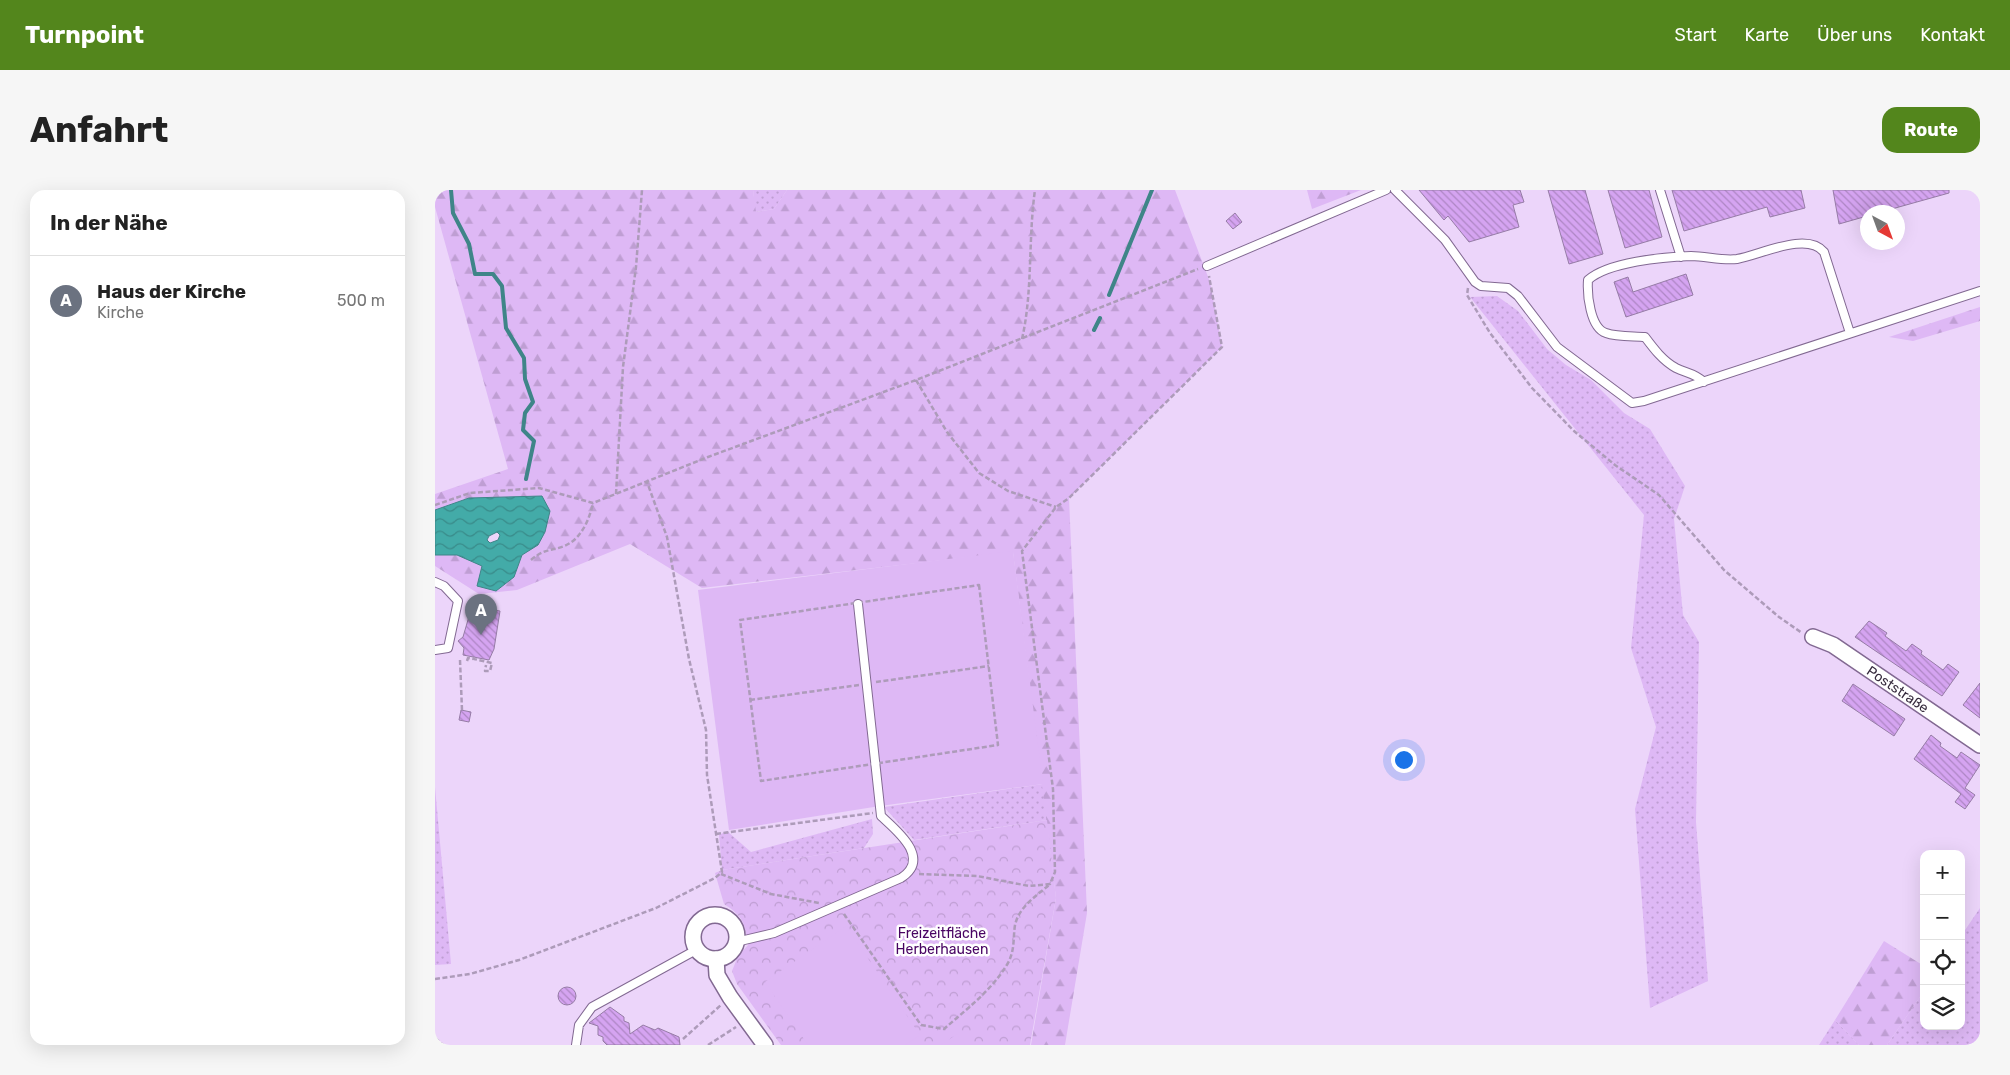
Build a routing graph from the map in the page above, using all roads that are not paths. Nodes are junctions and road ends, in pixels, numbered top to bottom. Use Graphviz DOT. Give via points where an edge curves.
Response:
graph roads {
  1 [pos="1386,190"];
  2 [pos="1395,190"];
  3 [pos="1660,190"];
  4 [pos="1681,258"];
  5 [pos="1207,266"];
  6 [pos="1980,291"];
  7 [pos="1850,334"];
  8 [pos="1703,382"];
  9 [pos="435,582"];
  10 [pos="858,604"];
  11 [pos="1813,637"];
  12 [pos="435,650"];
  13 [pos="1980,744"];
  14 [pos="736,942"];
  15 [pos="696,950"];
  16 [pos="716,959"];
  17 [pos="576,1045"];
  18 [pos="765,1045"];
  1 -- 5 [label="lane"];
  2 -- 8 [label="lane" via="1445,240 1481,286 1509,288 1557,347 1627,401 1645,401"];
  3 -- 4 [label="lane"];
  4 -- 7 [label="lane" via="1736,259 1802,243 1819,245"];
  4 -- 8 [label="lane" via="1634,263 1595,274 1588,280 1587,298 1598,327 1605,333 1645,337 1663,359 1677,369 1696,374"];
  6 -- 7 [label="lane"];
  7 -- 8 [label="lane"];
  9 -- 12 [label="lane" via="444,586 458,601 448,648"];
  10 -- 14 [label="lane" via="881,816 899,830 911,849 912,862 907,874 774,933"];
  11 -- 13 [label="street, Poststraße" via="1833,645"];
  14 -- 15 [label="street" via="737,935 731,922 711,916 698,923 695,929"];
  14 -- 16 [label="street" via="727,956"];
  15 -- 16 [label="street" via="705,957"];
  15 -- 17 [label="lane" via="592,1007 579,1025"];
  16 -- 18 [label="street" via="717,975"];
}
